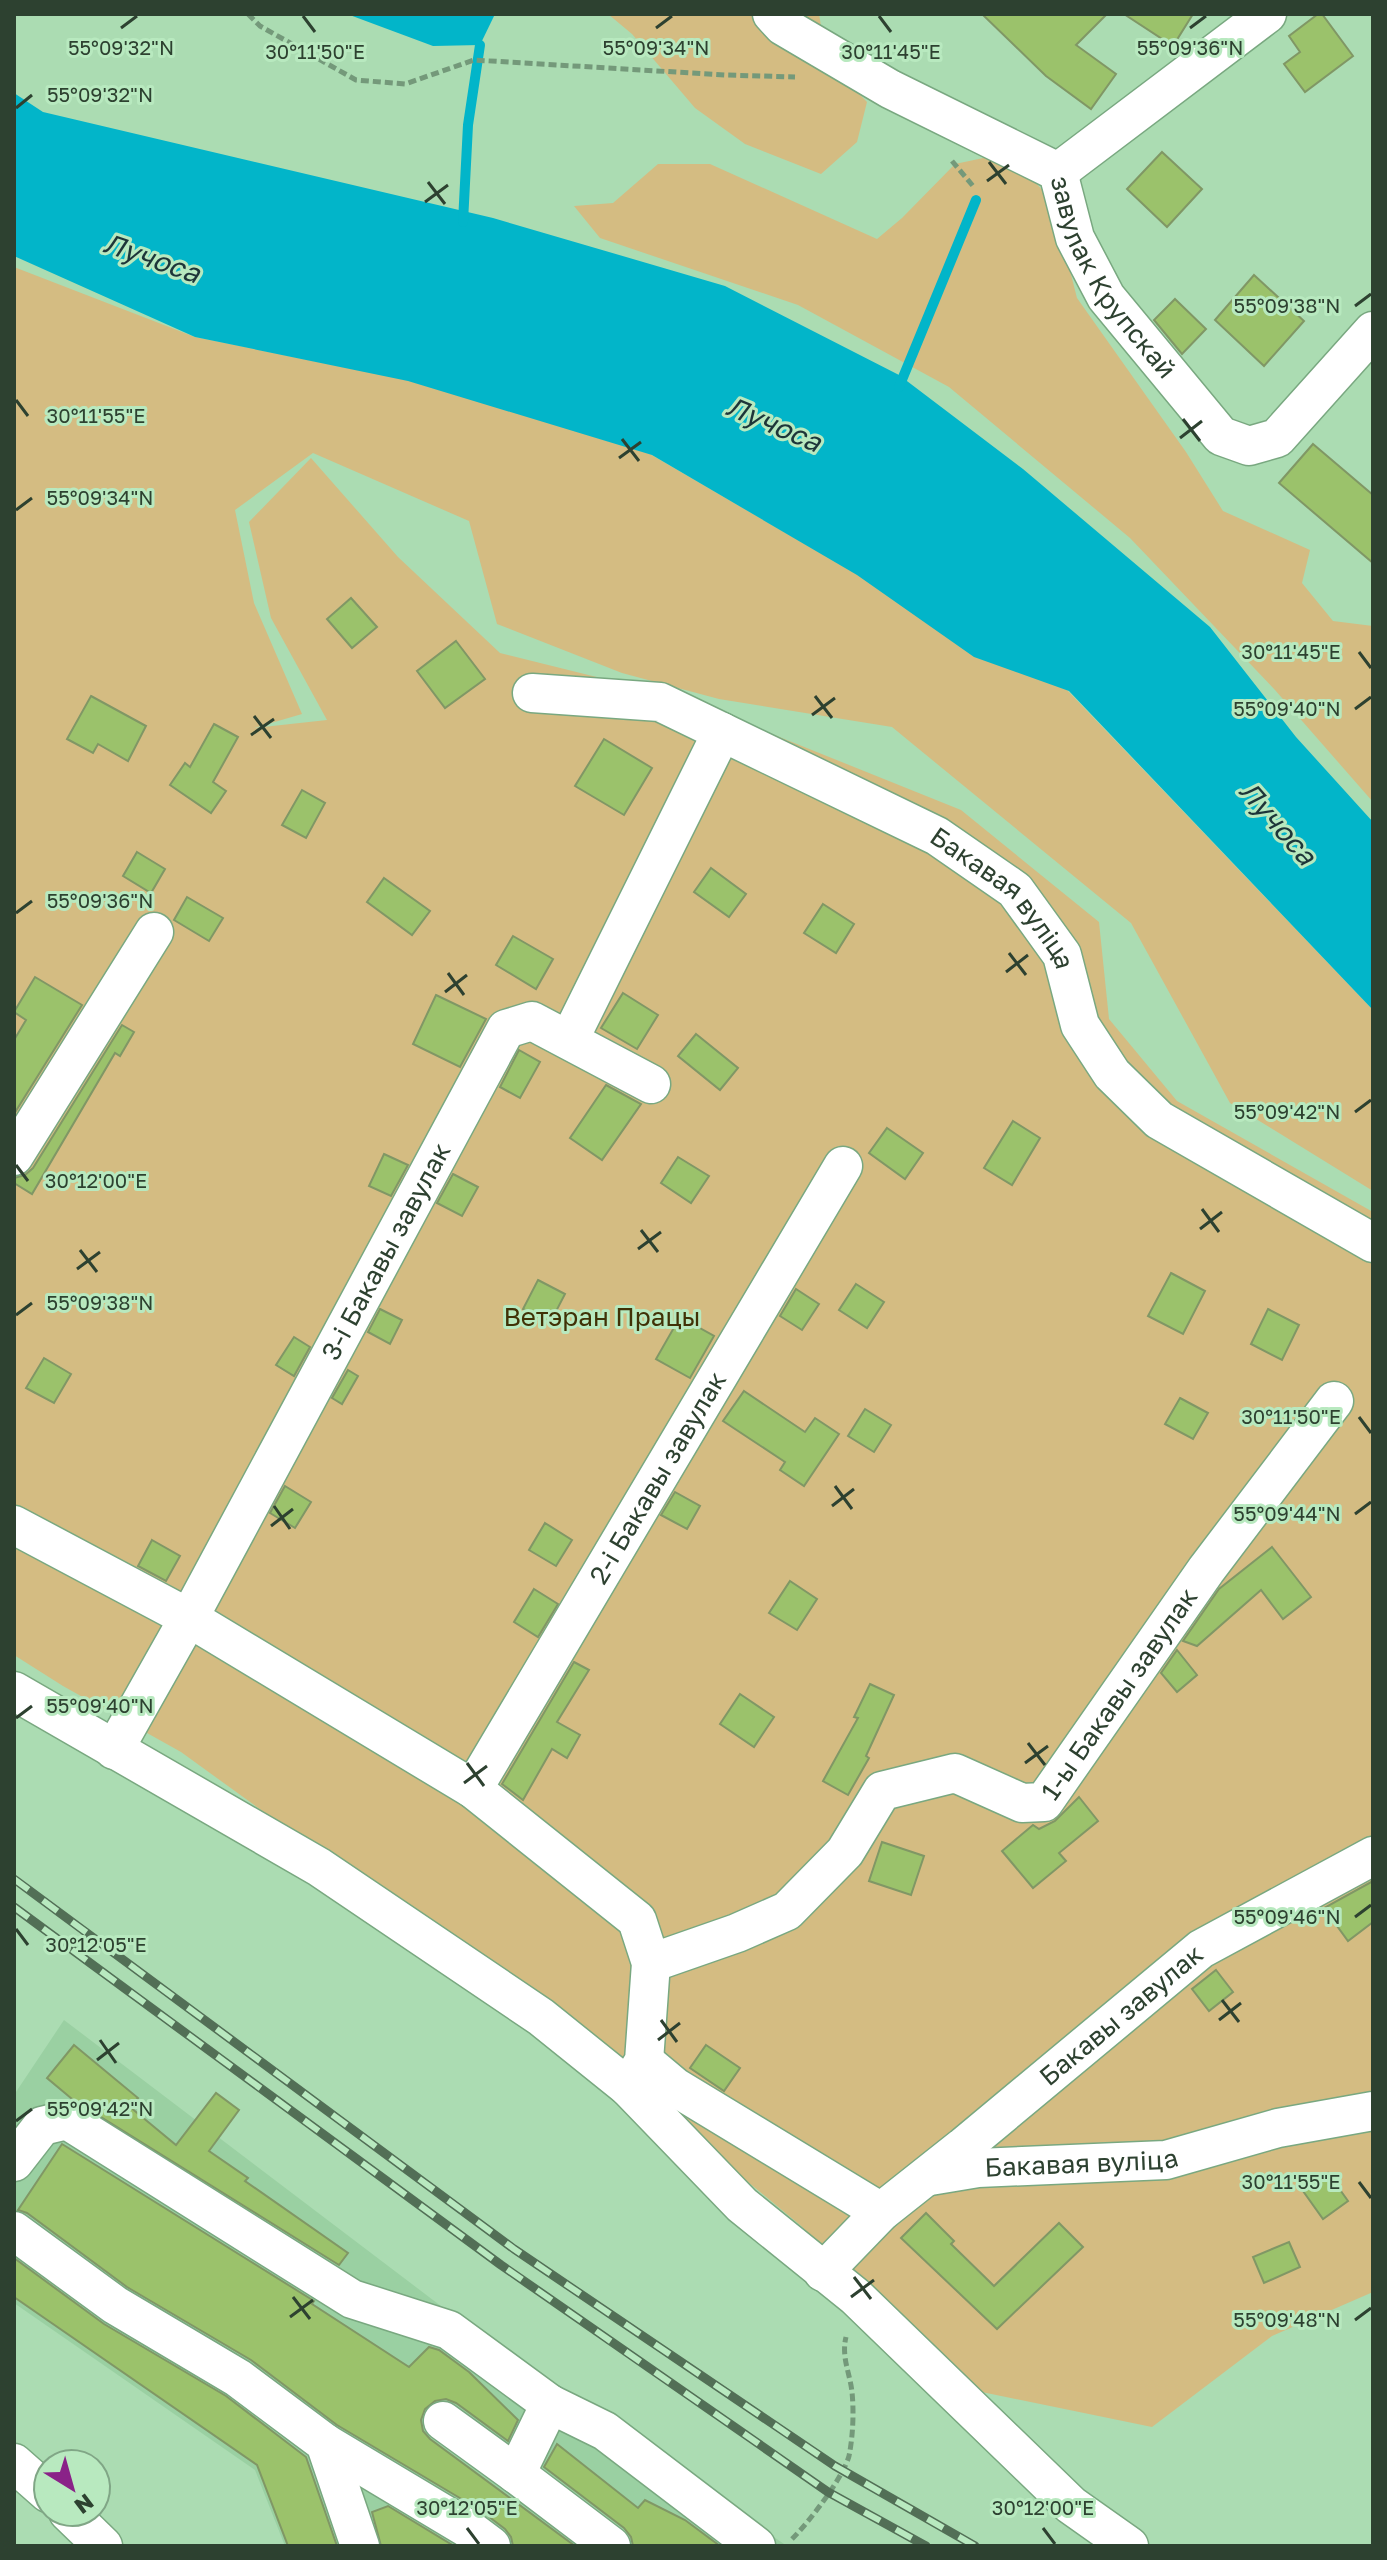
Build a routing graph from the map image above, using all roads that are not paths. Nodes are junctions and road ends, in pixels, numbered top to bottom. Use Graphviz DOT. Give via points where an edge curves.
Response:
graph roads {
  1 [pos="772,14"];
  2 [pos="1267,14"];
  3 [pos="1058,172"];
  4 [pos="1373,331"];
  5 [pos="532,693"];
  6 [pos="722,732"];
  7 [pos="154,932"];
  8 [pos="569,1040"];
  9 [pos="651,1084"];
  10 [pos="14,1156"];
  11 [pos="843,1166"];
  12 [pos="1373,1243"];
  13 [pos="1334,1401"];
  14 [pos="14,1525"];
  15 [pos="189,1618"];
  16 [pos="14,1691"];
  17 [pos="114,1750"];
  18 [pos="473,1789"];
  19 [pos="1373,1856"];
  20 [pos="651,1963"];
  21 [pos="636,2074"];
  22 [pos="1373,2111"];
  23 [pos="14,2162"];
  24 [pos="927,2177"];
  25 [pos="881,2212"];
  26 [pos="14,2231"];
  27 [pos="823,2272"];
  28 [pos="550,2404"];
  29 [pos="443,2421"];
  30 [pos="325,2443"];
  31 [pos="14,2463"];
  32 [pos="516,2474"];
  33 [pos="32,2479"];
  34 [pos="84,2528"];
  35 [pos="478,2540"];
  36 [pos="103,2546"];
  37 [pos="360,2546"];
  38 [pos="611,2546"];
  39 [pos="756,2546"];
  40 [pos="1129,2546"];
  1 -- 3 [label="street, завулак Крупскай" via="783,26 890,89"];
  2 -- 3 [label="street"];
  3 -- 4 [label="street, завулак Крупскай" via="1075,238 1106,297 1221,436 1249,446 1277,438"];
  5 -- 6 [label="street, Бакавая вуліца" via="660,702"];
  6 -- 8 [label="street"];
  6 -- 12 [label="street, Бакавая вуліца" via="937,836 1015,890 1062,955 1080,1025 1112,1074 1159,1120"];
  7 -- 10 [label="street"];
  8 -- 9 [label="street, 3-і Бакавы завулак"];
  8 -- 15 [label="street, 3-і Бакавы завулак" via="532,1021 506,1029"];
  11 -- 18 [label="street, 2-і Бакавы завулак"];
  13 -- 20 [label="street, 1-ы Бакавы завулак" via="1206,1570 1044,1802 1022,1803 955,1773 882,1791 845,1852 787,1911"];
  14 -- 15 [label="street"];
  15 -- 17 [label="street, 3-і Бакавы завулак"];
  15 -- 18 [label="street"];
  16 -- 17 [label="street"];
  17 -- 21 [label="street" via="319,1867 541,2017"];
  18 -- 20 [label="street" via="637,1920"];
  19 -- 24 [label="street, Бакавы завулак" via="1201,1949"];
  20 -- 21 [label="street"];
  21 -- 25 [label="street" via="675,2087"];
  21 -- 27 [label="street" via="742,2205"];
  22 -- 24 [label="street, Бакавая вуліца" via="1278,2128 1166,2160 978,2168"];
  23 -- 28 [label="street" via="42,2126 67,2120 352,2299 449,2330"];
  24 -- 25 [label="street, Бакавая вуліца"];
  25 -- 27 [label="street, Бакавая вуліца"];
  26 -- 30 [label="street" via="115,2305 238,2378"];
  27 -- 40 [label="street" via="856,2297 1071,2505"];
  28 -- 32 [label="street"];
  28 -- 39 [label="street" via="605,2431"];
  29 -- 32 [label="street"];
  30 -- 35 [label="street"];
  30 -- 37 [label="street"];
  31 -- 33 [label="street"];
  32 -- 38 [label="street"];
  34 -- 36 [label="street"];
}
